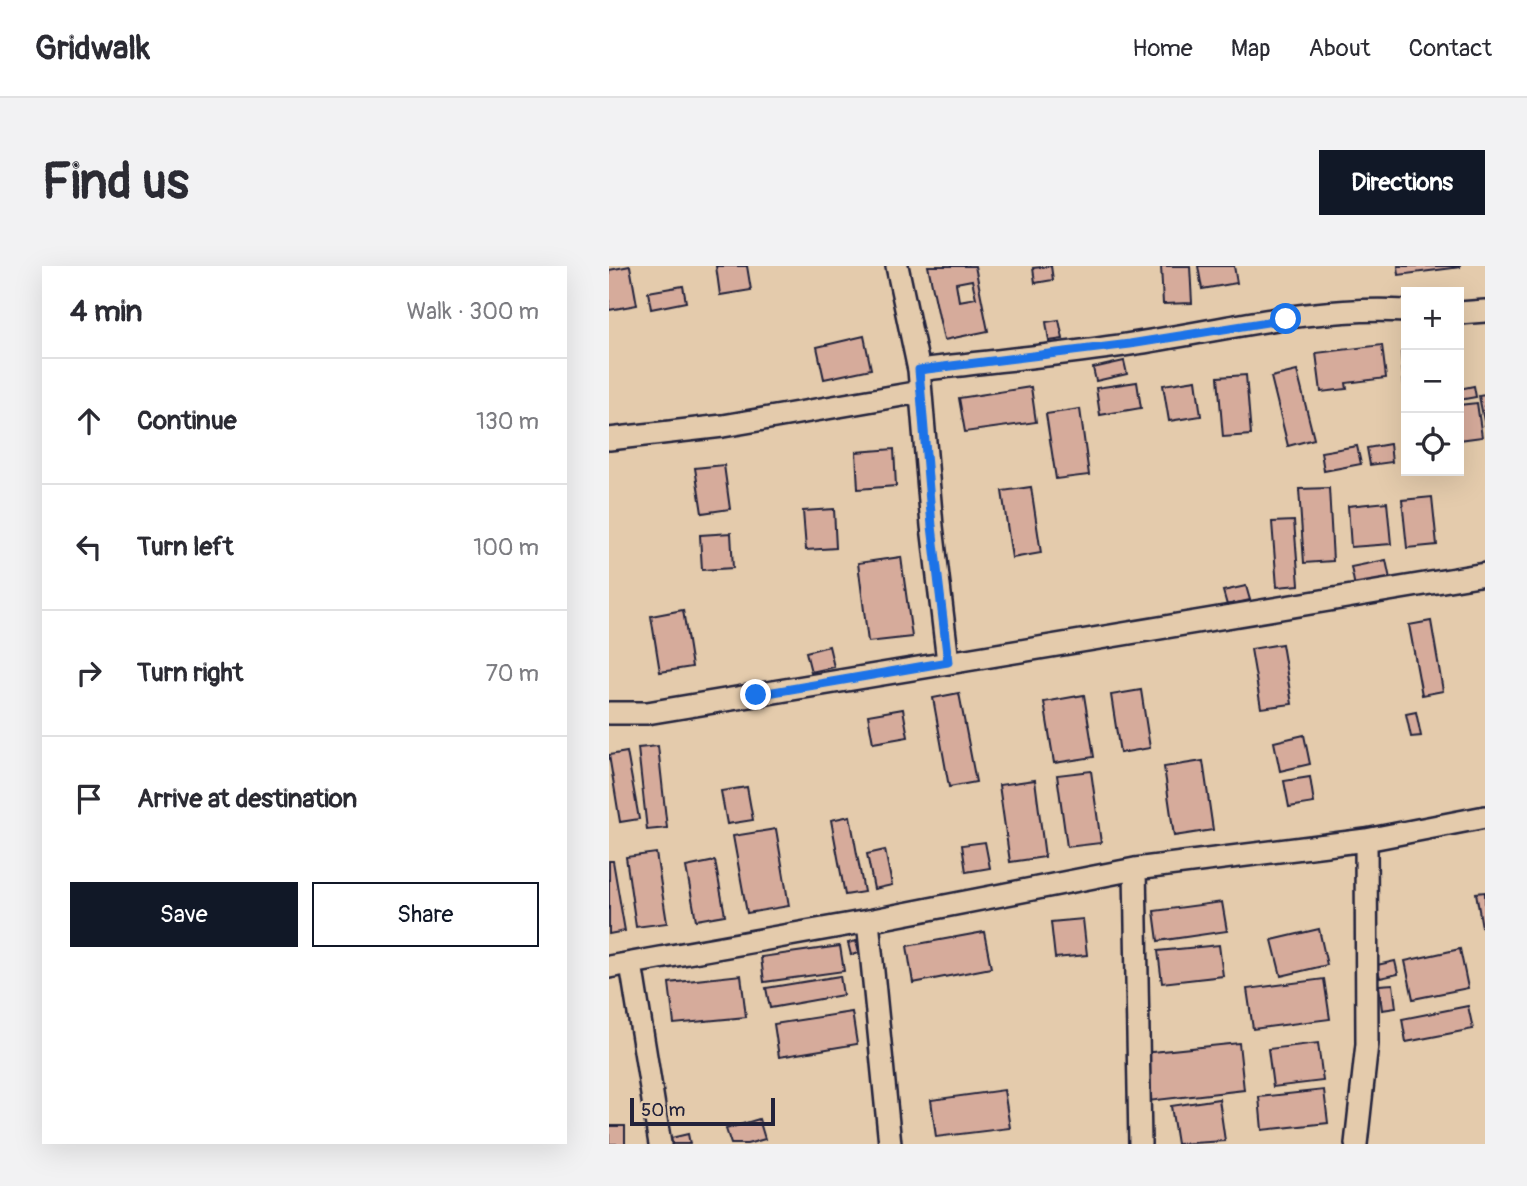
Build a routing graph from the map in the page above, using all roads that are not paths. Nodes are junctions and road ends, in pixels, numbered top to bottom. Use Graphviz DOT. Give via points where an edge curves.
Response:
graph roads {
  1 [pos="897,266"];
  2 [pos="1401,311"];
  3 [pos="1485,311"];
  4 [pos="1464,313"];
  5 [pos="919,370"];
  6 [pos="920,392"];
  7 [pos="609,439"];
  8 [pos="1485,574"];
  9 [pos="948,662"];
  10 [pos="609,713"];
  11 [pos="1485,817"];
  12 [pos="1366,840"];
  13 [pos="1135,869"];
  14 [pos="868,921"];
  15 [pos="631,964"];
  16 [pos="609,967"];
  17 [pos="660,1144"];
  18 [pos="890,1144"];
  19 [pos="1140,1144"];
  20 [pos="1356,1144"];
  1 -- 5 [label="street"];
  2 -- 5 [label="street" via="1263,321 1130,344"];
  3 -- 4 [label="street"];
  5 -- 6 [label="street"];
  6 -- 7 [label="street" via="723,426"];
  6 -- 9 [label="street"];
  8 -- 9 [label="street"];
  9 -- 10 [label="street" via="647,713"];
  11 -- 12 [label="street"];
  12 -- 13 [label="street"];
  12 -- 20 [label="street" via="1367,1044"];
  13 -- 14 [label="street"];
  13 -- 19 [label="street"];
  14 -- 15 [label="street"];
  14 -- 18 [label="street"];
  15 -- 16 [label="street"];
  15 -- 17 [label="street"];
}
